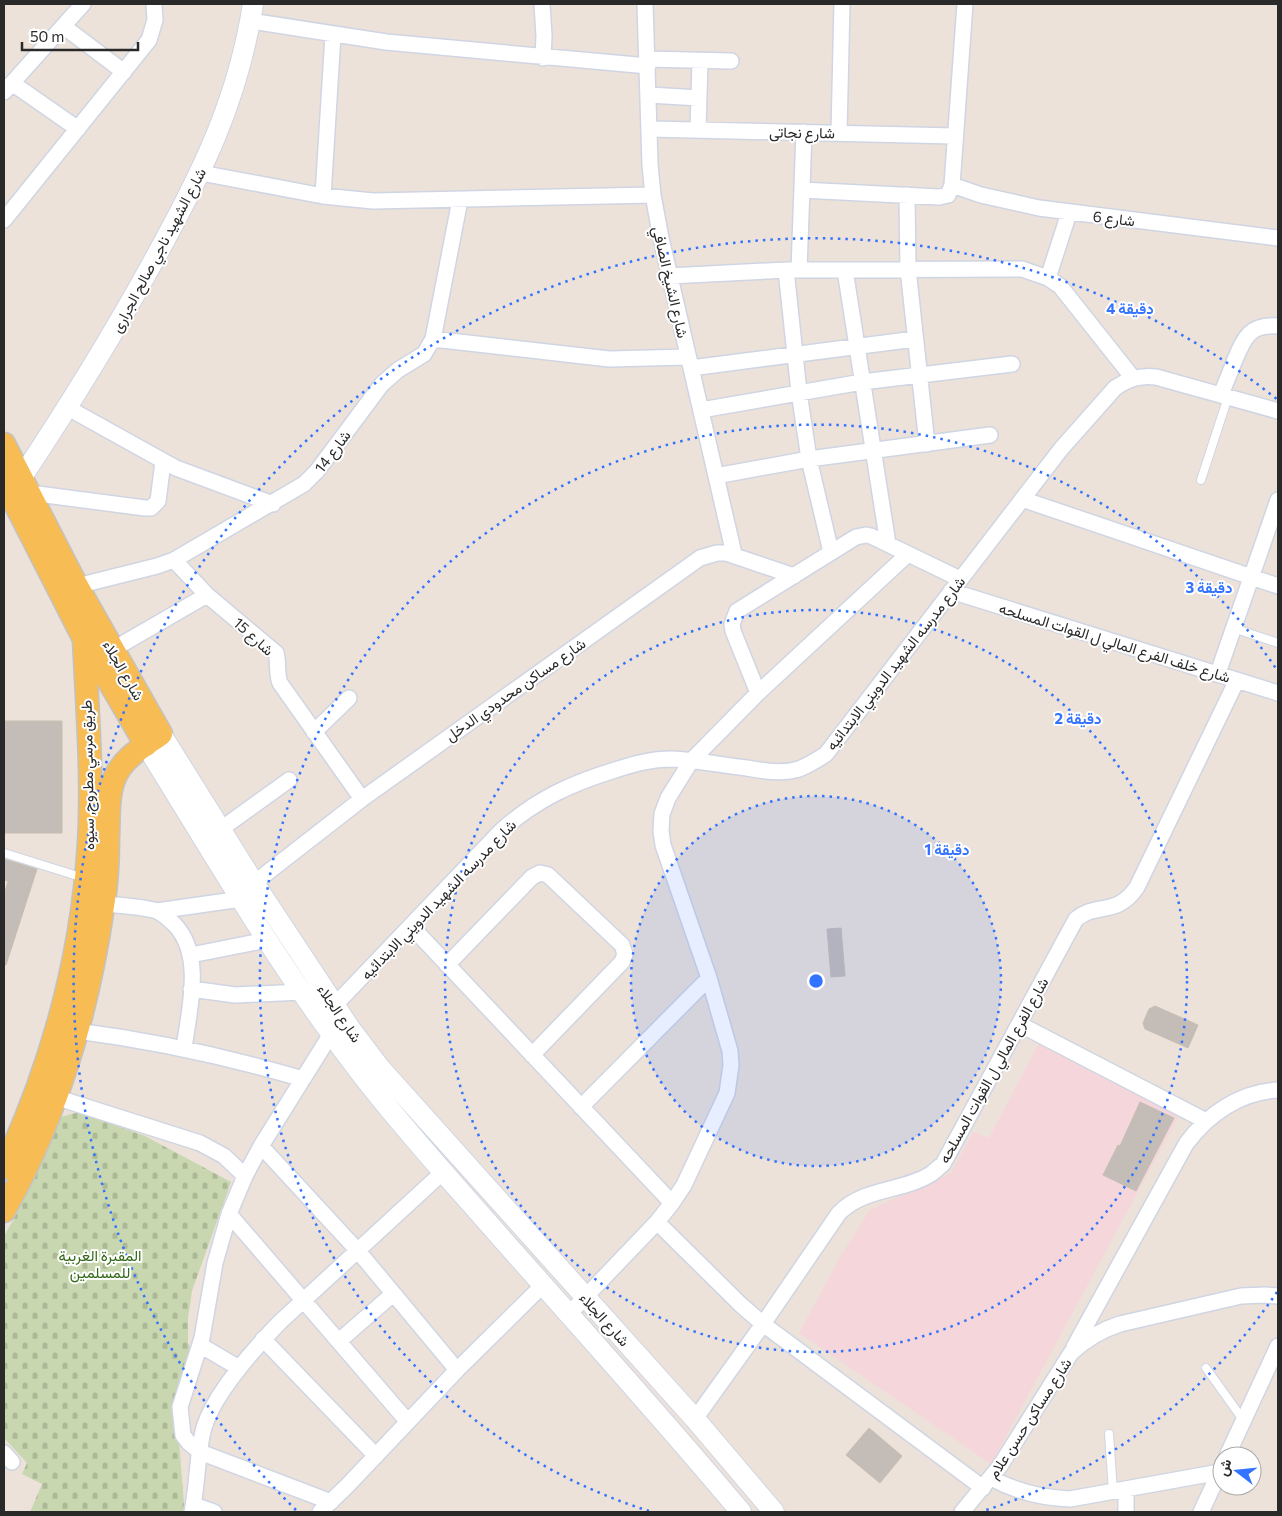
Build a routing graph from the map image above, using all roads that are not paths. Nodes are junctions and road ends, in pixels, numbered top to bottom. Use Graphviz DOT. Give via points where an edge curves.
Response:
graph roads {
  1 [pos="83,4"];
  2 [pos="154,4"];
  3 [pos="542,4"];
  4 [pos="645,4"];
  5 [pos="842,4"];
  6 [pos="965,4"];
  7 [pos="252,12"];
  8 [pos="63,26"];
  9 [pos="333,35"];
  10 [pos="543,58"];
  11 [pos="700,60"];
  12 [pos="731,61"];
  13 [pos="648,63"];
  14 [pos="124,72"];
  15 [pos="8,88"];
  16 [pos="649,95"];
  17 [pos="699,98"];
  18 [pos="78,129"];
  19 [pos="650,129"];
  20 [pos="698,130"];
  21 [pos="804,132"];
  22 [pos="839,133"];
  23 [pos="954,136"];
  24 [pos="201,173"];
  25 [pos="952,185"];
  26 [pos="802,190"];
  27 [pos="653,195"];
  28 [pos="907,195"];
  29 [pos="323,196"];
  30 [pos="460,200"];
  31 [pos="1069,213"];
  32 [pos="4,220"];
  33 [pos="1278,238"];
  34 [pos="908,269"];
  35 [pos="793,270"];
  36 [pos="845,270"];
  37 [pos="669,276"];
  38 [pos="1048,278"];
  39 [pos="1278,326"];
  40 [pos="433,339"];
  41 [pos="915,339"];
  42 [pos="857,347"];
  43 [pos="795,355"];
  44 [pos="690,362"];
  45 [pos="1012,364"];
  46 [pos="919,375"];
  47 [pos="1133,378"];
  48 [pos="862,382"];
  49 [pos="799,392"];
  50 [pos="1225,396"];
  51 [pos="68,408"];
  52 [pos="701,410"];
  53 [pos="1278,411"];
  54 [pos="990,435"];
  55 [pos="4,444"];
  56 [pos="927,444"];
  57 [pos="873,451"];
  58 [pos="809,459"];
  59 [pos="163,462"];
  60 [pos="716,476"];
  61 [pos="1200,480"];
  62 [pos="18,484"];
  63 [pos="1022,498"];
  64 [pos="1278,500"];
  65 [pos="273,504"];
  66 [pos="888,544"];
  67 [pos="831,552"];
  68 [pos="734,554"];
  69 [pos="908,554"];
  70 [pos="174,560"];
  71 [pos="794,576"];
  72 [pos="1252,577"];
  73 [pos="955,585"];
  74 [pos="77,586"];
  75 [pos="1278,586"];
  76 [pos="207,595"];
  77 [pos="1234,628"];
  78 [pos="84,638"];
  79 [pos="1278,643"];
  80 [pos="112,650"];
  81 [pos="1218,674"];
  82 [pos="1237,680"];
  83 [pos="758,693"];
  84 [pos="1278,693"];
  85 [pos="349,698"];
  86 [pos="314,732"];
  87 [pos="154,740"];
  88 [pos="691,761"];
  89 [pos="289,780"];
  90 [pos="362,799"];
  91 [pos="220,829"];
  92 [pos="4,854"];
  93 [pos="86,878"];
  94 [pos="254,883"];
  95 [pos="241,899"];
  96 [pos="104,904"];
  97 [pos="157,911"];
  98 [pos="411,926"];
  99 [pos="267,940"];
  100 [pos="191,955"];
  101 [pos="447,965"];
  102 [pos="709,978"];
  103 [pos="191,989"];
  104 [pos="302,992"];
  105 [pos="335,1005"];
  106 [pos="1019,1024"];
  107 [pos="77,1031"];
  108 [pos="330,1034"];
  109 [pos="184,1048"];
  110 [pos="532,1055"];
  111 [pos="303,1079"];
  112 [pos="1278,1090"];
  113 [pos="55,1097"];
  114 [pos="581,1107"];
  115 [pos="1206,1121"];
  116 [pos="261,1146"];
  117 [pos="4,1168"];
  118 [pos="443,1172"];
  119 [pos="245,1176"];
  120 [pos="7,1198"];
  121 [pos="672,1203"];
  122 [pos="229,1214"];
  123 [pos="657,1222"];
  124 [pos="358,1250"];
  125 [pos="543,1285"];
  126 [pos="393,1294"];
  127 [pos="1278,1296"];
  128 [pos="585,1298"];
  129 [pos="304,1301"];
  130 [pos="569,1314"];
  131 [pos="763,1324"];
  132 [pos="263,1340"];
  133 [pos="338,1341"];
  134 [pos="200,1345"];
  135 [pos="1278,1346"];
  136 [pos="1071,1352"];
  137 [pos="239,1368"];
  138 [pos="1206,1368"];
  139 [pos="457,1370"];
  140 [pos="1272,1376"];
  141 [pos="695,1419"];
  142 [pos="1244,1421"];
  143 [pos="408,1422"];
  144 [pos="1109,1434"];
  145 [pos="1232,1446"];
  146 [pos="200,1452"];
  147 [pos="376,1456"];
  148 [pos="1212,1472"];
  149 [pos="987,1483"];
  150 [pos="1212,1489"];
  151 [pos="1119,1491"];
  152 [pos="331,1502"];
  153 [pos="193,1509"];
  154 [pos="214,1512"];
  155 [pos="320,1512"];
  156 [pos="742,1512"];
  157 [pos="774,1512"];
  158 [pos="962,1512"];
  159 [pos="1126,1512"];
  160 [pos="1201,1512"];
  1 -- 8 [label="street"];
  2 -- 14 [label="street" via="155,20 149,40"];
  3 -- 10 [label="street"];
  4 -- 13 [label="street, شارع الشيخ الصافي"];
  5 -- 22 [label="street"];
  6 -- 23 [label="street"];
  7 -- 9 [label="street"];
  7 -- 24 [label="street, شارع الشهيد ناجي صالح الجرارى" via="231,98"];
  8 -- 14 [label="street"];
  8 -- 15 [label="street"];
  9 -- 10 [label="street"];
  9 -- 29 [label="street"];
  10 -- 13 [label="street"];
  11 -- 12 [label="street"];
  11 -- 13 [label="street"];
  11 -- 17 [label="street"];
  13 -- 16 [label="street, شارع الشيخ الصافي"];
  14 -- 18 [label="street"];
  15 -- 18 [label="street"];
  16 -- 17 [label="street"];
  16 -- 19 [label="street, شارع الشيخ الصافي"];
  17 -- 20 [label="street"];
  18 -- 32 [label="street"];
  19 -- 20 [label="street, شارع نجاتى"];
  19 -- 27 [label="street, شارع الشيخ الصافي"];
  20 -- 21 [label="street, شارع نجاتى"];
  21 -- 22 [label="street, شارع نجاتى"];
  21 -- 26 [label="street"];
  22 -- 23 [label="street, شارع نجاتى"];
  23 -- 25 [label="street"];
  24 -- 29 [label="street"];
  24 -- 51 [label="street, شارع الشهيد ناجي صالح الجرارى"];
  25 -- 28 [label="street" via="944,197"];
  25 -- 31 [label="street, شارع 6" via="1010,202"];
  26 -- 28 [label="street"];
  26 -- 35 [label="street"];
  27 -- 30 [label="street"];
  27 -- 37 [label="street, شارع الشيخ الصافي"];
  28 -- 34 [label="street"];
  29 -- 30 [label="street" via="373,201"];
  30 -- 40 [label="street, شارع 14"];
  31 -- 33 [label="street, شارع 6"];
  31 -- 38 [label="street"];
  34 -- 36 [label="street"];
  34 -- 38 [label="street" via="1022,269"];
  34 -- 41 [label="street"];
  35 -- 36 [label="street"];
  35 -- 37 [label="street"];
  35 -- 43 [label="street"];
  36 -- 42 [label="street"];
  37 -- 44 [label="street, شارع الشيخ الصافي"];
  38 -- 47 [label="street" via="1060,286"];
  39 -- 50 [label="street" via="1263,326 1243,340"];
  40 -- 44 [label="street" via="609,359"];
  40 -- 65 [label="street, شارع 14" via="424,354 382,384 311,478"];
  41 -- 42 [label="street"];
  41 -- 46 [label="street"];
  42 -- 43 [label="street"];
  42 -- 48 [label="street"];
  43 -- 44 [label="street"];
  43 -- 49 [label="street"];
  44 -- 52 [label="street, شارع الشيخ الصافي"];
  45 -- 46 [label="street"];
  46 -- 48 [label="street"];
  46 -- 56 [label="street"];
  47 -- 50 [label="street" via="1156,377"];
  47 -- 63 [label="street, شارع مدرسه الشهيد الدويني الابتدائيه" via="1116,388"];
  48 -- 49 [label="street"];
  48 -- 57 [label="street"];
  49 -- 52 [label="street"];
  49 -- 58 [label="street"];
  50 -- 53 [label="street"];
  50 -- 61 [label="lane"];
  51 -- 59 [label="street"];
  51 -- 62 [label="street, شارع الشهيد ناجي صالح الجرارى"];
  52 -- 60 [label="street, شارع الشيخ الصافي"];
  54 -- 56 [label="street"];
  55 -- 62 [label="main road, شارع الجلاء"];
  56 -- 57 [label="street"];
  57 -- 58 [label="street"];
  57 -- 66 [label="street"];
  58 -- 60 [label="street"];
  58 -- 67 [label="street"];
  59 -- 62 [label="street" via="158,501 151,508"];
  59 -- 65 [label="street"];
  60 -- 68 [label="street, شارع الشيخ الصافي"];
  62 -- 74 [label="main road, شارع الجلاء"];
  62 -- 78 [label="main road, شارع الجلاء"];
  63 -- 72 [label="street"];
  63 -- 73 [label="street, شارع مدرسه الشهيد الدويني الابتدائيه"];
  64 -- 72 [label="street"];
  65 -- 70 [label="street, شارع 14"];
  66 -- 67 [label="street, شارع خلف الفرع المالي ل القوات المسلحه" via="861,535"];
  66 -- 69 [label="street, شارع خلف الفرع المالي ل القوات المسلحه"];
  67 -- 71 [label="street, شارع خلف الفرع المالي ل القوات المسلحه"];
  68 -- 71 [label="street, شارع مساكن محدودي الدخل"];
  68 -- 90 [label="street, شارع مساكن محدودي الدخل" via="717,553 700,558"];
  69 -- 73 [label="street, شارع خلف الفرع المالي ل القوات المسلحه"];
  69 -- 83 [label="street"];
  70 -- 74 [label="street, شارع 14"];
  70 -- 76 [label="street, شارع 15"];
  71 -- 83 [label="street, شارع خلف الفرع المالي ل القوات المسلحه" via="737,611 734,617 733,631"];
  72 -- 75 [label="street"];
  72 -- 77 [label="street"];
  73 -- 81 [label="street, شارع خلف الفرع المالي ل القوات المسلحه"];
  73 -- 88 [label="street, شارع مدرسه الشهيد الدويني الابتدائيه" via="826,754 814,762 785,772"];
  74 -- 80 [label="main road, شارع الجلاء"];
  76 -- 80 [label="street"];
  76 -- 86 [label="street, شارع 15" via="276,653 280,683"];
  77 -- 79 [label="lane"];
  77 -- 81 [label="street"];
  78 -- 87 [label="main road, شارع الجلاء"];
  78 -- 93 [label="main road, طريق مرسي مطروح, سيوه" via="90,806"];
  80 -- 87 [label="main road, شارع الجلاء"];
  81 -- 82 [label="street, شارع خلف الفرع المالي ل القوات المسلحه"];
  82 -- 84 [label="street, شارع خلف الفرع المالي ل القوات المسلحه"];
  82 -- 106 [label="street, شارع الفرع المالي ل القوات المسلحه" via="1137,887 1117,906 1082,914 1076,919"];
  83 -- 88 [label="street"];
  85 -- 86 [label="street"];
  86 -- 90 [label="street, شارع 15"];
  87 -- 91 [label="street, شارع الجلاء"];
  87 -- 95 [label="street, شارع الجلاء"];
  87 -- 96 [label="main road, طريق مرسي مطروح, سيوه" via="127,758 111,790"];
  88 -- 98 [label="street, شارع مدرسه الشهيد الدويني الابتدائيه" via="642,762 582,780 548,796 502,830"];
  88 -- 102 [label="street" via="668,798 660,831"];
  89 -- 91 [label="street"];
  90 -- 94 [label="street, شارع مساكن محدودي الدخل"];
  91 -- 94 [label="street, شارع الجلاء"];
  92 -- 93 [label="lane"];
  93 -- 117 [label="main road, طريق مرسي مطروح, سيوه" via="77,941 55,1037 35,1096"];
  94 -- 105 [label="street, شارع الجلاء"];
  95 -- 97 [label="street"];
  95 -- 99 [label="street, شارع الجلاء"];
  96 -- 97 [label="street"];
  96 -- 107 [label="main road, طريق مرسي مطروح, سيوه"];
  97 -- 100 [label="street" via="178,929"];
  98 -- 101 [label="street"];
  98 -- 105 [label="street, شارع مدرسه الشهيد الدويني الابتدائيه"];
  99 -- 100 [label="street"];
  99 -- 104 [label="street, شارع الجلاء"];
  100 -- 103 [label="street"];
  101 -- 110 [label="street"];
  101 -- 110 [label="street" via="532,877 540,873 548,875 622,945 625,954 622,962"];
  102 -- 114 [label="street"];
  102 -- 121 [label="street" via="730,1050 730,1079 722,1106"];
  103 -- 104 [label="street" via="234,995"];
  103 -- 109 [label="street"];
  104 -- 108 [label="street, شارع الجلاء"];
  105 -- 128 [label="street, شارع الجلاء" via="396,1087"];
  106 -- 115 [label="street"];
  106 -- 131 [label="street, شارع الفرع المالي ل القوات المسلحه" via="943,1164 919,1180 863,1196 847,1205"];
  107 -- 109 [label="street"];
  107 -- 113 [label="main road, طريق مرسي مطروح, سيوه"];
  108 -- 111 [label="street"];
  108 -- 118 [label="street, شارع الجلاء"];
  109 -- 111 [label="street"];
  110 -- 114 [label="street"];
  111 -- 116 [label="street"];
  112 -- 115 [label="street" via="1236,1100"];
  113 -- 119 [label="street" via="200,1143 224,1156"];
  113 -- 120 [label="main road, طريق مرسي مطروح, سيوه" via="34,1151"];
  114 -- 121 [label="street"];
  115 -- 136 [label="street" via="1186,1144"];
  116 -- 119 [label="street"];
  116 -- 124 [label="street"];
  118 -- 124 [label="street"];
  118 -- 125 [label="street, شارع الجلاء"];
  119 -- 122 [label="street"];
  121 -- 123 [label="street"];
  122 -- 129 [label="street"];
  122 -- 134 [label="street" via="214,1263"];
  123 -- 128 [label="street"];
  123 -- 131 [label="street"];
  124 -- 126 [label="street"];
  124 -- 129 [label="street"];
  125 -- 130 [label="street, شارع الجلاء"];
  125 -- 139 [label="street"];
  126 -- 133 [label="street"];
  126 -- 139 [label="street"];
  127 -- 136 [label="street, شارع مساكن حسن علام" via="1241,1296 1120,1324 1094,1335"];
  128 -- 130 [label="street"];
  128 -- 141 [label="street, شارع الجلاء"];
  129 -- 132 [label="street"];
  129 -- 133 [label="street"];
  130 -- 156 [label="street, شارع الجلاء"];
  131 -- 141 [label="street, شارع الفرع المالي ل القوات المسلحه"];
  131 -- 149 [label="street"];
  132 -- 137 [label="street"];
  132 -- 147 [label="street"];
  133 -- 143 [label="street"];
  134 -- 137 [label="street"];
  134 -- 146 [label="street" via="182,1399 180,1416 183,1435"];
  135 -- 140 [label="street"];
  136 -- 149 [label="street, شارع مساكن حسن علام"];
  137 -- 146 [label="street" via="206,1422"];
  138 -- 142 [label="lane"];
  139 -- 143 [label="street"];
  140 -- 142 [label="street"];
  141 -- 157 [label="street, شارع الجلاء"];
  142 -- 145 [label="street"];
  143 -- 147 [label="street"];
  144 -- 151 [label="lane"];
  146 -- 152 [label="street"];
  146 -- 153 [label="street"];
  147 -- 152 [label="street"];
  148 -- 151 [label="street"];
  149 -- 151 [label="street" via="1050,1498 1070,1499"];
  149 -- 158 [label="street, شارع مساكن حسن علام"];
  150 -- 160 [label="street"];
  151 -- 159 [label="street"];
  152 -- 155 [label="street"];
  153 -- 154 [label="street"];
}
